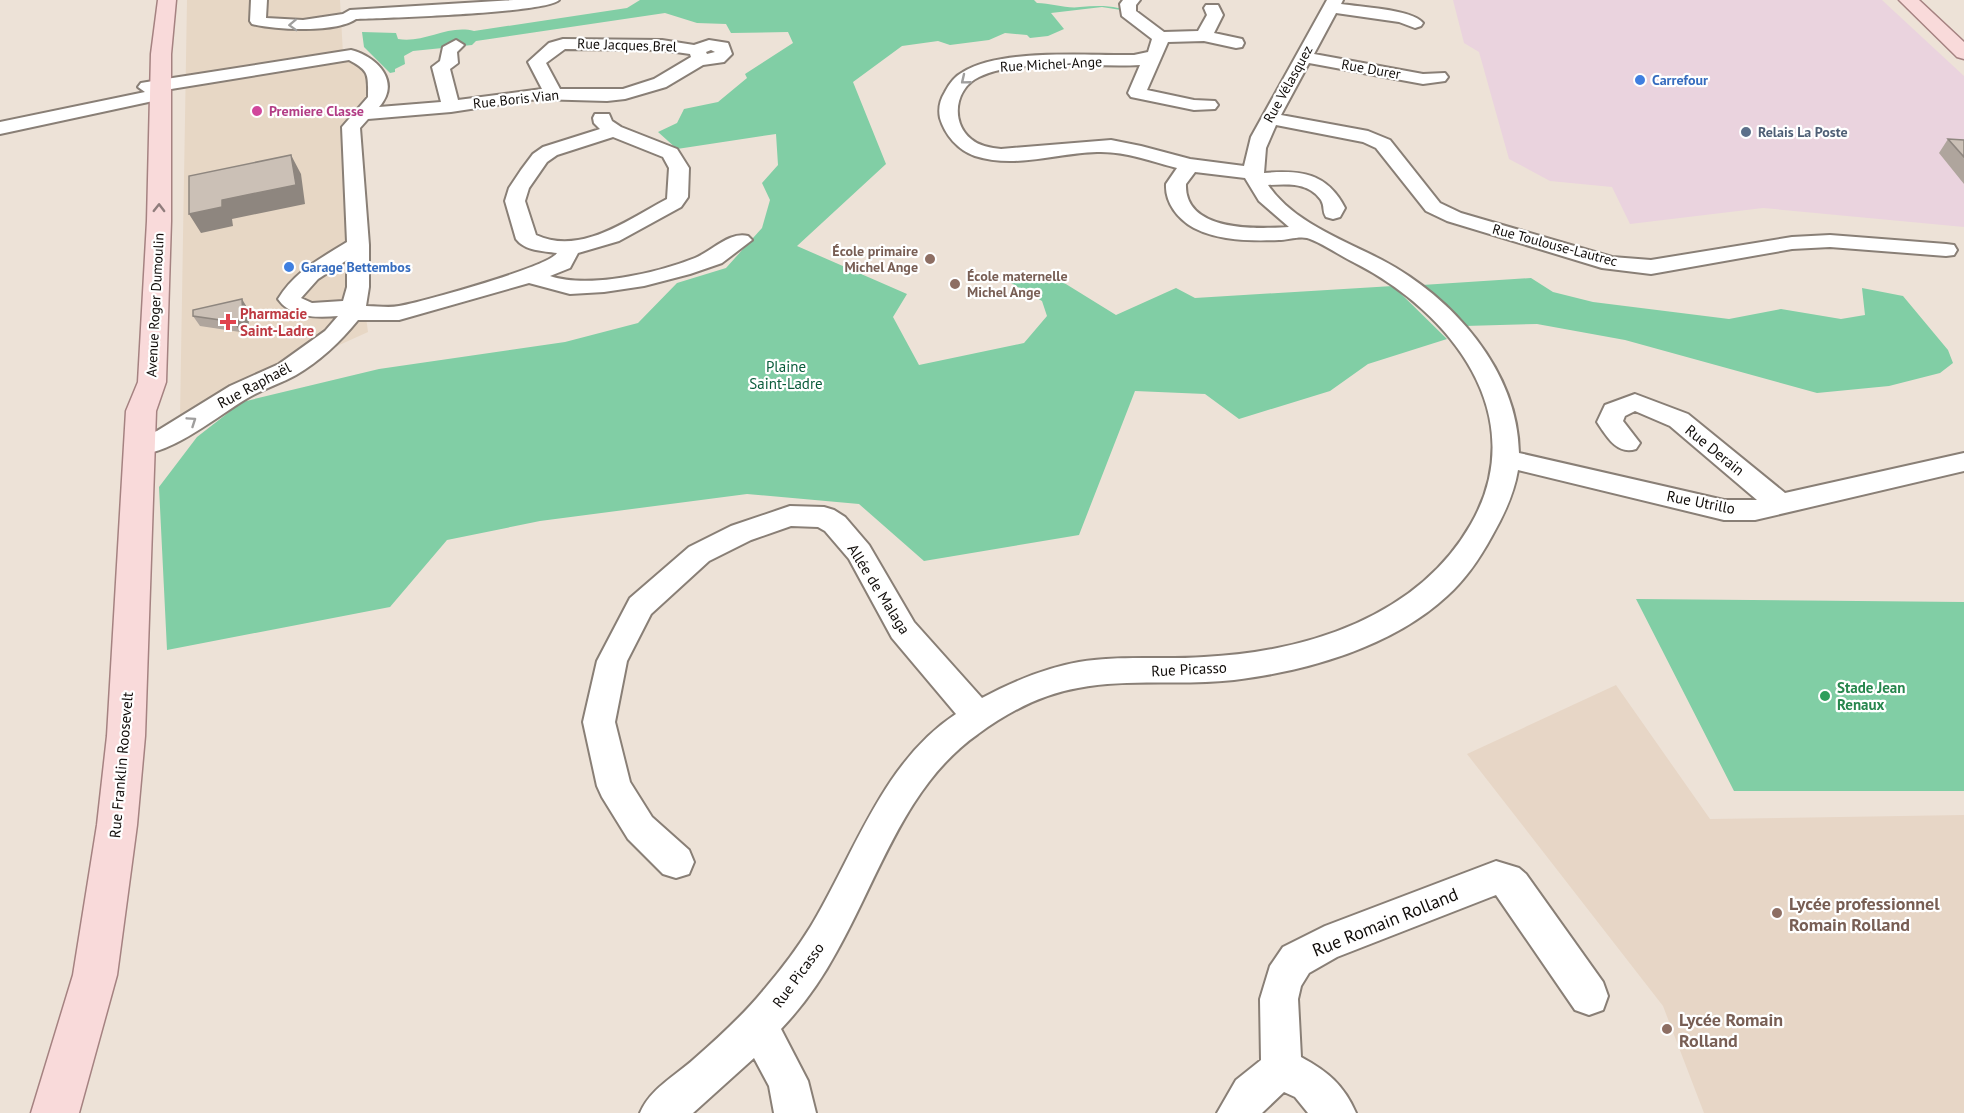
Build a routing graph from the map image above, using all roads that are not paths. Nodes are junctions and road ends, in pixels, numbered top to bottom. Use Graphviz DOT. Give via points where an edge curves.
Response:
graph roads {
  1 [pos="153,0"];
  2 [pos="167,0"];
  3 [pos="259,0"];
  4 [pos="551,0"];
  5 [pos="1132,0"];
  6 [pos="1913,2"];
  7 [pos="1333,4"];
  8 [pos="1212,8"];
  9 [pos="349,11"];
  10 [pos="1416,23"];
  11 [pos="1204,36"];
  12 [pos="1964,36"];
  13 [pos="1160,37"];
  14 [pos="1236,44"];
  15 [pos="456,45"];
  16 [pos="694,53"];
  17 [pos="1964,53"];
  18 [pos="351,55"];
  19 [pos="1152,57"];
  20 [pos="1303,57"];
  21 [pos="1439,77"];
  22 [pos="153,91"];
  23 [pos="553,94"];
  24 [pos="608,96"];
  25 [pos="1209,105"];
  26 [pos="451,107"];
  27 [pos="362,114"];
  28 [pos="1270,118"];
  29 [pos="0,128"];
  30 [pos="614,131"];
  31 [pos="1190,165"];
  32 [pos="1255,176"];
  33 [pos="1322,222"];
  34 [pos="741,240"];
  35 [pos="358,245"];
  36 [pos="570,249"];
  37 [pos="1946,250"];
  38 [pos="530,276"];
  39 [pos="354,310"];
  40 [pos="140,429"];
  41 [pos="1627,443"];
  42 [pos="1508,459"];
  43 [pos="1964,462"];
  44 [pos="1779,503"];
  45 [pos="977,715"];
  46 [pos="676,862"];
  47 [pos="1589,996"];
  48 [pos="758,1026"];
  49 [pos="1281,1069"];
  50 [pos="55,1113"];
  51 [pos="661,1113"];
  52 [pos="795,1113"];
  53 [pos="1238,1113"];
  54 [pos="1335,1113"];
  1 -- 22 [label="main road, Avenue Roger Dumoulin"];
  2 -- 22 [label="main road, Avenue Roger Dumoulin"];
  9 -- 3 [label="street, one-way" via="290,26 273,25 258,21"];
  4 -- 9 [label="street" via="504,6"];
  5 -- 13 [label="street" via="1128,13"];
  6 -- 12 [label="main road"];
  6 -- 17 [label="main road"];
  7 -- 10 [label="street"];
  7 -- 20 [label="street, Rue Vélasquez"];
  8 -- 11 [label="street" via="1215,15"];
  9 -- 18 [label="street"];
  11 -- 13 [label="street"];
  11 -- 14 [label="street"];
  13 -- 19 [label="street"];
  15 -- 26 [label="street" via="449,51 449,63 441,67"];
  16 -- 23 [label="street, Rue Jacques Brel" via="662,45 555,46 537,62"];
  16 -- 24 [label="street, Rue Boris Vian" via="660,83"];
  18 -- 22 [label="street"];
  18 -- 27 [label="street" via="368,63 377,74 376,98"];
  19 -- 25 [label="street" via="1137,93"];
  19 -- 31 [label="street, Rue Michel-Ange, one-way" via="984,69 956,87 948,104 949,118 955,134 980,151 1019,156 1111,146"];
  20 -- 21 [label="street, Rue Durer" via="1423,79"];
  20 -- 28 [label="street, Rue Vélasquez"];
  22 -- 29 [label="street"];
  22 -- 40 [label="main road, Avenue Roger Dumoulin" via="130,380"];
  23 -- 24 [label="street, Rue Boris Vian"];
  23 -- 26 [label="street, Rue Boris Vian"];
  24 -- 30 [label="street" via="603,123"];
  26 -- 27 [label="street, Rue Boris Vian"];
  27 -- 35 [label="street" via="351,127"];
  28 -- 32 [label="street, Rue Vélasquez" via="1254,151"];
  28 -- 37 [label="street, Rue Toulouse-Lautrec" via="1368,137 1383,144 1433,207 1454,217 1610,263 1651,267 1802,242"];
  30 -- 36 [label="street" via="550,152 540,158 519,188 515,201 527,239"];
  30 -- 36 [label="street" via="670,153 679,168 678,197 660,212 612,237"];
  31 -- 32 [label="street, Rue Michel-Ange"];
  31 -- 33 [label="street" via="1176,184 1176,195 1191,217 1210,227 1274,235"];
  32 -- 33 [label="street, Rue Picasso" via="1259,188 1277,208"];
  32 -- 33 [label="street, Rue Michel-Ange" via="1295,178 1318,185 1335,207"];
  33 -- 42 [label="street, Rue Picasso" via="1432,306 1471,348 1494,387 1507,434"];
  34 -- 38 [label="street" via="696,266 607,286 569,287"];
  35 -- 39 [label="street"];
  35 -- 39 [label="street" via="304,279 289,299 305,310"];
  36 -- 38 [label="street" via="562,264"];
  38 -- 39 [label="street" via="399,313"];
  40 -- 39 [label="street, Rue Raphaël, one-way" via="166,437 239,392 288,369 333,336"];
  40 -- 50 [label="main road, Rue Franklin Roosevelt" via="126,736 117,825 95,975"];
  41 -- 44 [label="street, Rue Derain" via="1610,422 1614,411 1635,402 1679,420"];
  42 -- 44 [label="street, Rue Utrillo" via="1724,510 1755,510"];
  42 -- 45 [label="street, Rue Picasso" via="1496,505 1470,550 1429,595 1387,621 1308,653 1246,666 1079,675 1027,689"];
  43 -- 44 [label="street, Rue Utrillo"];
  45 -- 46 [label="street, Allée de Malaga" via="903,630 859,552 834,524 824,517 790,516 730,538 699,554 640,606 612,661 599,722 614,786 640,828"];
  45 -- 48 [label="street, Rue Picasso" via="933,750 902,793 822,942 784,999"];
  47 -- 49 [label="street, Rue Romain Rolland" via="1513,886 1496,878 1325,944 1296,960 1284,979 1279,999"];
  48 -- 51 [label="street, Rue Picasso" via="725,1060"];
  48 -- 52 [label="street" via="788,1081"];
  49 -- 53 [label="street" via="1250,1094"];
  49 -- 54 [label="street" via="1310,1083"];
}
